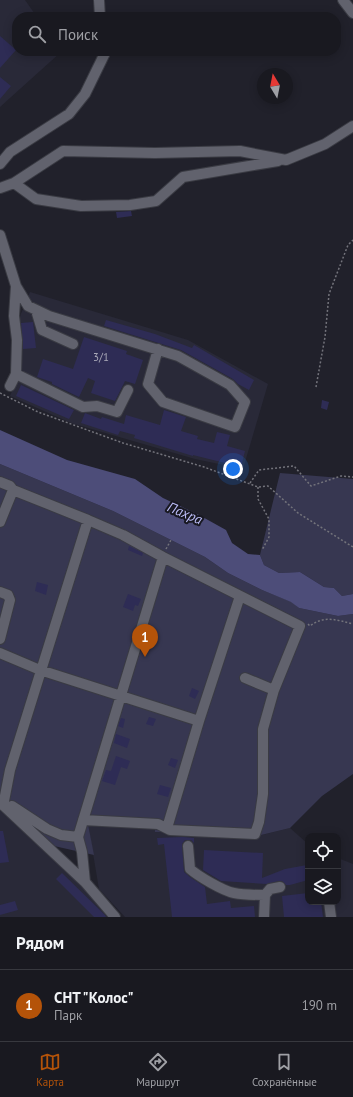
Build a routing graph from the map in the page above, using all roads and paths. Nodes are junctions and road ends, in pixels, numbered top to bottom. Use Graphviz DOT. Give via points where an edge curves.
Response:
graph roads {
  1 [pos="99,0"];
  2 [pos="343,0"];
  3 [pos="100,12"];
  4 [pos="353,13"];
  5 [pos="104,56"];
  6 [pos="353,126"];
  7 [pos="286,160"];
  8 [pos="0,164"];
  9 [pos="14,183"];
  10 [pos="0,188"];
  11 [pos="0,235"];
  12 [pos="353,240"];
  13 [pos="16,286"];
  14 [pos="36,310"];
  15 [pos="73,344"];
  16 [pos="158,349"];
  17 [pos="16,374"];
  18 [pos="10,386"];
  19 [pos="316,387"];
  20 [pos="128,390"];
  21 [pos="0,393"];
  22 [pos="353,477"];
  23 [pos="0,482"];
  24 [pos="249,483"];
  25 [pos="258,487"];
  26 [pos="12,490"];
  27 [pos="88,520"];
  28 [pos="0,522"];
  29 [pos="171,540"];
  30 [pos="353,547"];
  31 [pos="262,550"];
  32 [pos="164,554"];
  33 [pos="0,592"];
  34 [pos="240,596"];
  35 [pos="353,624"];
  36 [pos="310,626"];
  37 [pos="0,640"];
  38 [pos="0,653"];
  39 [pos="40,670"];
  40 [pos="245,678"];
  41 [pos="274,690"];
  42 [pos="120,696"];
  43 [pos="199,721"];
  44 [pos="1,802"];
  45 [pos="83,820"];
  46 [pos="167,828"];
  47 [pos="78,836"];
  48 [pos="188,846"];
  49 [pos="85,882"];
  50 [pos="280,887"];
  51 [pos="265,895"];
  52 [pos="329,905"];
  53 [pos="115,917"];
  54 [pos="264,917"];
  55 [pos="331,917"];
  1 -- 3 [label="lane"];
  2 -- 4 [label="lane"];
  5 -- 8 [label="lane" via="85,94 69,114 10,152"];
  6 -- 7 [label="lane" via="325,144"];
  7 -- 9 [label="lane" via="240,151 63,151"];
  7 -- 9 [label="lane" via="183,177 156,201 130,205 81,206 36,199"];
  9 -- 10 [label="lane"];
  11 -- 13 [label="lane"];
  12 -- 19 [label="path" via="348,245 329,294"];
  13 -- 14 [label="lane" via="28,306"];
  13 -- 17 [label="lane"];
  14 -- 15 [label="lane" via="42,330"];
  14 -- 16 [label="lane"];
  16 -- 16 [label="lane" via="178,356 230,386 245,402 235,426 163,402 148,384"];
  17 -- 18 [label="lane"];
  17 -- 20 [label="lane" via="83,406 97,406 117,412"];
  21 -- 24 [label="path" via="65,422"];
  22 -- 24 [label="path" via="341,476 311,486 294,466 258,470"];
  23 -- 26 [label="lane" via="10,486"];
  24 -- 25 [label="path"];
  25 -- 30 [label="path" via="268,486 298,513"];
  25 -- 31 [label="path" via="258,499 269,519 269,537"];
  26 -- 27 [label="lane"];
  26 -- 28 [label="lane"];
  27 -- 32 [label="lane"];
  27 -- 39 [label="lane"];
  29 -- 32 [label="path"];
  32 -- 34 [label="lane"];
  32 -- 42 [label="lane"];
  33 -- 37 [label="lane" via="8,595 10,600"];
  34 -- 41 [label="lane" via="300,626"];
  34 -- 43 [label="lane"];
  35 -- 36 [label="path" via="330,619 317,620"];
  38 -- 39 [label="lane"];
  39 -- 42 [label="lane"];
  39 -- 44 [label="lane"];
  40 -- 41 [label="lane"];
  41 -- 46 [label="lane" via="263,729 263,794 255,834"];
  42 -- 43 [label="lane"];
  42 -- 45 [label="lane"];
  43 -- 46 [label="lane"];
  44 -- 47 [label="lane" via="47,829 62,835"];
  44 -- 49 [label="lane"];
  45 -- 46 [label="lane" via="158,824"];
  45 -- 47 [label="lane"];
  47 -- 49 [label="lane"];
  48 -- 51 [label="lane" via="190,869 200,877 233,893"];
  49 -- 53 [label="lane"];
  50 -- 51 [label="lane" via="270,889"];
  51 -- 54 [label="lane"];
  52 -- 55 [label="lane"];
}
